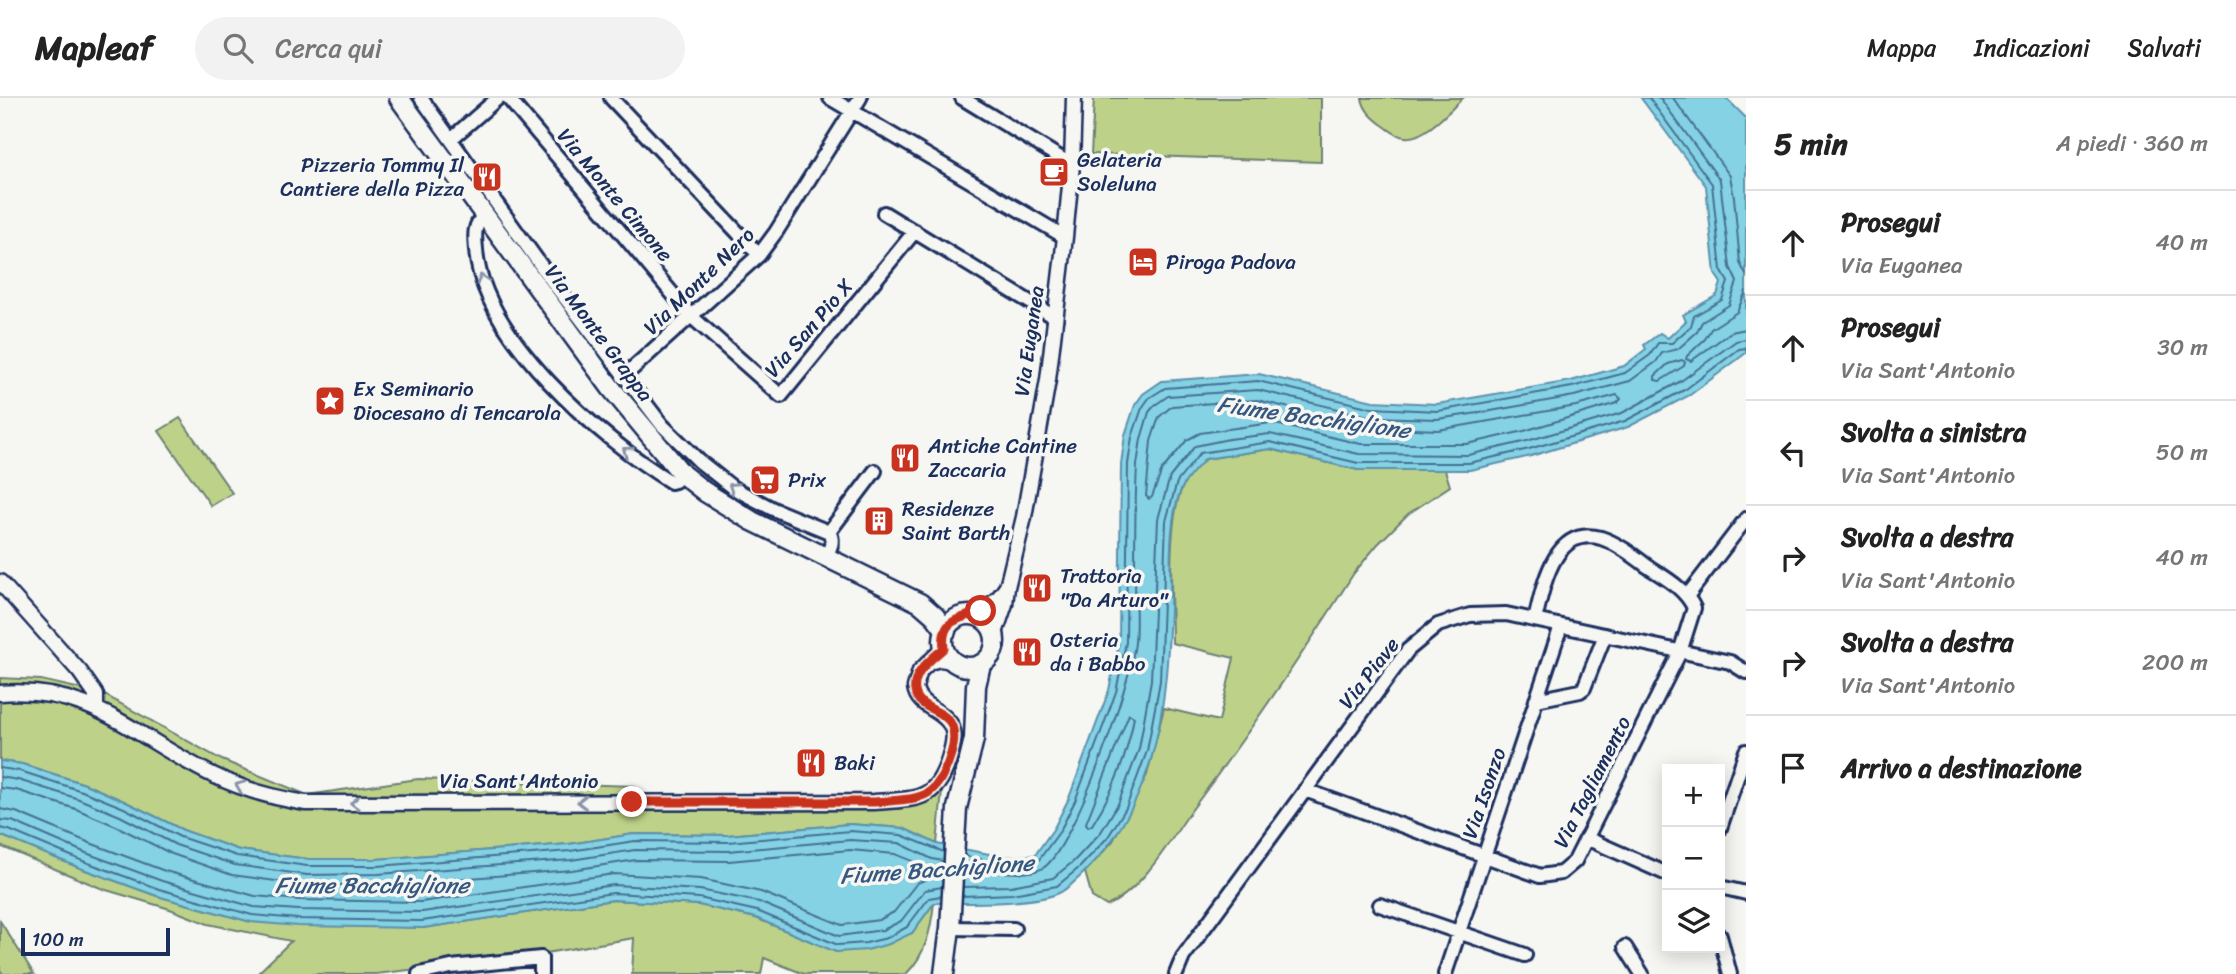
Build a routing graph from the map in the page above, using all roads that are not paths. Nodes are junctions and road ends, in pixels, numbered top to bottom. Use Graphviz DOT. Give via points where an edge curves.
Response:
graph roads {
  1 [pos="399,98"];
  2 [pos="421,98"];
  3 [pos="498,98"];
  4 [pos="508,98"];
  5 [pos="611,98"];
  6 [pos="830,98"];
  7 [pos="860,98"];
  8 [pos="962,98"];
  9 [pos="1073,98"];
  10 [pos="852,111"];
  11 [pos="451,139"];
  12 [pos="1072,164"];
  13 [pos="483,183"];
  14 [pos="468,195"];
  15 [pos="884,213"];
  16 [pos="484,216"];
  17 [pos="915,231"];
  18 [pos="1065,237"];
  19 [pos="759,255"];
  20 [pos="557,302"];
  21 [pos="692,317"];
  22 [pos="1056,318"];
  23 [pos="623,377"];
  24 [pos="875,471"];
  25 [pos="682,474"];
  26 [pos="1746,519"];
  27 [pos="816,528"];
  28 [pos="829,532"];
  29 [pos="807,548"];
  30 [pos="825,557"];
  31 [pos="0,582"];
  32 [pos="1007,587"];
  33 [pos="1688,595"];
  34 [pos="919,603"];
  35 [pos="968,616"];
  36 [pos="1535,620"];
  37 [pos="1561,626"];
  38 [pos="1605,635"];
  39 [pos="994,636"];
  40 [pos="949,651"];
  41 [pos="1680,652"];
  42 [pos="981,664"];
  43 [pos="1746,672"];
  44 [pos="0,693"];
  45 [pos="1536,700"];
  46 [pos="975,705"];
  47 [pos="96,708"];
  48 [pos="1746,751"];
  49 [pos="1305,790"];
  50 [pos="1720,827"];
  51 [pos="1586,838"];
  52 [pos="1483,856"];
  53 [pos="1662,872"];
  54 [pos="1725,888"];
  55 [pos="1746,893"];
  56 [pos="1380,905"];
  57 [pos="950,928"];
  58 [pos="1014,929"];
  59 [pos="1458,934"];
  60 [pos="1625,947"];
  61 [pos="1724,953"];
  62 [pos="1525,955"];
  63 [pos="419,974"];
  64 [pos="541,974"];
  65 [pos="946,974"];
  66 [pos="1176,974"];
  67 [pos="1445,974"];
  68 [pos="1642,974"];
  69 [pos="1730,974"];
  1 -- 14 [label="main road, Via Monte Grappa"];
  2 -- 11 [label="street, Via Monte Grappa"];
  3 -- 11 [label="street"];
  4 -- 21 [label="street, Via Monte Cimone"];
  5 -- 19 [label="street"];
  6 -- 10 [label="street"];
  7 -- 10 [label="street, Via Monte Nero"];
  8 -- 12 [label="street"];
  9 -- 12 [label="street, Via Euganea"];
  10 -- 18 [label="street"];
  10 -- 19 [label="street, Via Monte Nero"];
  11 -- 13 [label="street, Via Monte Grappa"];
  12 -- 18 [label="street, Via Euganea"];
  13 -- 14 [label="street"];
  13 -- 20 [label="street, Via Monte Grappa"];
  14 -- 16 [label="main road, Via Monte Grappa"];
  15 -- 17 [label="street"];
  16 -- 20 [label="main road, Via Monte Grappa"];
  25 -- 16 [label="street, Via Monte Grappa, one-way" via="671,482 611,440 523,352 498,314 480,272 475,236 478,220"];
  17 -- 21 [label="street, Via San Pio X" via="781,396"];
  17 -- 22 [label="street"];
  18 -- 22 [label="street, Via Euganea"];
  19 -- 21 [label="street, Via Monte Nero"];
  20 -- 23 [label="street, Via Monte Grappa"];
  20 -- 25 [label="main road, Via Monte Grappa" via="611,388"];
  21 -- 23 [label="street, Via Monte Nero"];
  22 -- 32 [label="street, Via Euganea" via="1024,517"];
  27 -- 23 [label="street, Via Monte Grappa, one-way" via="733,488 662,425"];
  24 -- 28 [label="street"];
  25 -- 29 [label="main road, Via Monte Grappa" via="727,507"];
  26 -- 33 [label="street"];
  27 -- 28 [label="street, Via Monte Grappa"];
  27 -- 29 [label="street"];
  28 -- 30 [label="street" via="832,545"];
  29 -- 30 [label="main road, Via Monte Grappa"];
  30 -- 34 [label="main road, Via Monte Grappa"];
  31 -- 47 [label="street" via="79,672 96,695"];
  32 -- 35 [label="street" via="989,608"];
  32 -- 39 [label="street, Via Euganea"];
  33 -- 36 [label="street" via="1612,543 1588,537 1566,546 1554,559"];
  33 -- 41 [label="street, Via Tagliamento" via="1694,608"];
  34 -- 35 [label="main road, Via Monte Grappa"];
  34 -- 40 [label="main road, Via Monte Grappa" via="935,616"];
  35 -- 39 [label="main road" via="986,622"];
  35 -- 40 [label="main road" via="953,621"];
  36 -- 37 [label="street, Via Piave"];
  36 -- 49 [label="street, Via Piave" via="1506,614 1469,615 1438,625 1408,650"];
  37 -- 38 [label="street, Via Piave"];
  37 -- 45 [label="street, Via Isonzo"];
  38 -- 41 [label="street, Via Piave"];
  38 -- 45 [label="street" via="1584,688"];
  39 -- 42 [label="main road, Via Euganea" via="991,655"];
  40 -- 42 [label="main road" via="968,667"];
  40 -- 46 [label="main road, Via Euganea"];
  40 -- 47 [label="street, Via Sant'Antonio, one-way" via="928,662 916,679 920,701 950,723 954,735 945,774 931,792 916,798 874,802 306,803 279,799 213,775"];
  41 -- 43 [label="street, Via Piave" via="1730,662"];
  41 -- 51 [label="street, Via Tagliamento"];
  42 -- 46 [label="main road, Via Euganea"];
  44 -- 47 [label="street, Via Sant'Antonio" via="67,699"];
  45 -- 52 [label="street, Via Isonzo"];
  46 -- 57 [label="main road, Via Euganea" via="974,738 957,808"];
  48 -- 50 [label="street"];
  49 -- 52 [label="street, Via Tagliamento"];
  49 -- 66 [label="street, Via Piave" via="1182,957"];
  51 -- 52 [label="street, Via Tagliamento" via="1575,861 1561,873 1540,876"];
  51 -- 53 [label="street"];
  52 -- 59 [label="street, Via Isonzo"];
  54 -- 55 [label="street"];
  56 -- 59 [label="street"];
  57 -- 58 [label="street"];
  57 -- 65 [label="main road, Via Euganea"];
  59 -- 62 [label="street"];
  59 -- 67 [label="street, Via Isonzo"];
  60 -- 68 [label="street"];
  61 -- 69 [label="street"];
  63 -- 64 [label="street" via="541,958"];
}
